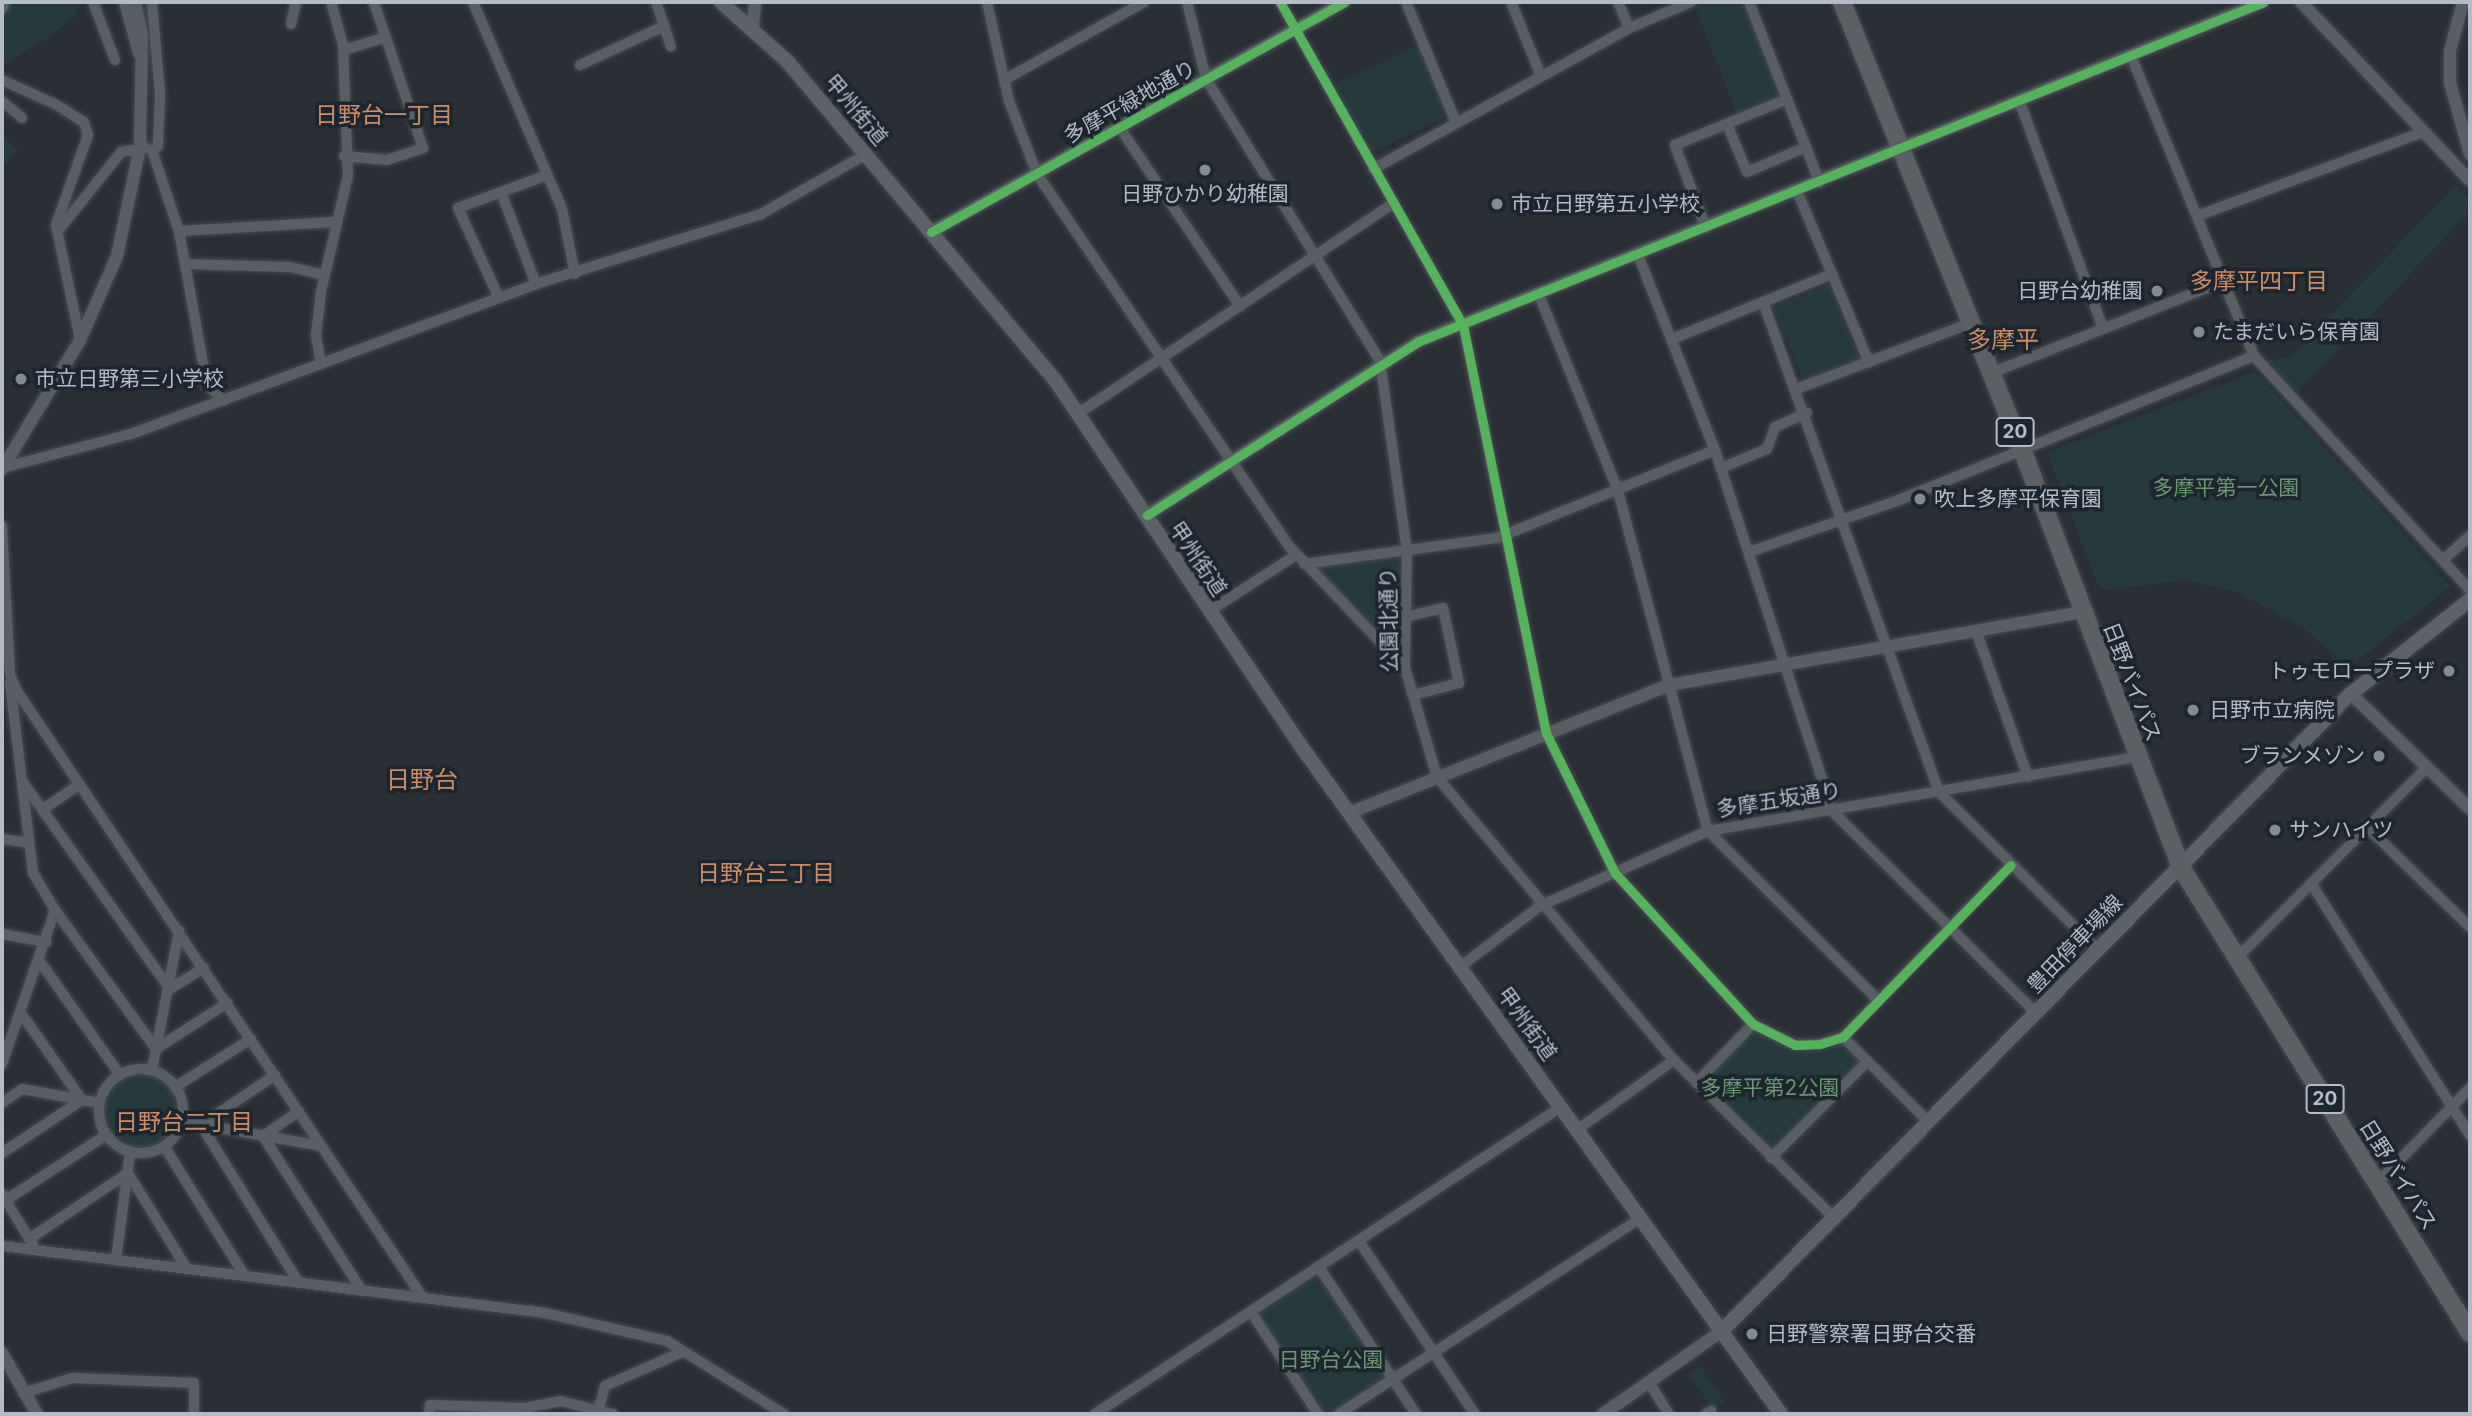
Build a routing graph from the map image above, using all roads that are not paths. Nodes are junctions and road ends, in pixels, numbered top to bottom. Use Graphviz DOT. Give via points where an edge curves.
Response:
graph roads {
  1 [pos="5,2"];
  2 [pos="93,2"];
  3 [pos="125,2"];
  4 [pos="135,2"];
  5 [pos="152,2"];
  6 [pos="296,2"];
  7 [pos="331,2"];
  8 [pos="374,2"];
  9 [pos="473,2"];
  10 [pos="656,2"];
  11 [pos="721,2"];
  12 [pos="755,2"];
  13 [pos="987,2"];
  14 [pos="1144,2"];
  15 [pos="1187,2"];
  16 [pos="1280,2"];
  17 [pos="1344,2"];
  18 [pos="1406,2"];
  19 [pos="1511,2"];
  20 [pos="1618,2"];
  21 [pos="1691,2"];
  22 [pos="1749,2"];
  23 [pos="1842,2"];
  24 [pos="2263,2"];
  25 [pos="2301,2"];
  26 [pos="2463,2"];
  27 [pos="2,9"];
  28 [pos="290,24"];
  29 [pos="664,26"];
  30 [pos="753,27"];
  31 [pos="1629,28"];
  32 [pos="1296,30"];
  33 [pos="386,37"];
  34 [pos="671,47"];
  35 [pos="344,51"];
  36 [pos="139,54"];
  37 [pos="2131,56"];
  38 [pos="115,60"];
  39 [pos="580,65"];
  40 [pos="1541,76"];
  41 [pos="1206,79"];
  42 [pos="2,80"];
  43 [pos="1004,80"];
  44 [pos="1787,99"];
  45 [pos="2019,100"];
  46 [pos="2,101"];
  47 [pos="22,118"];
  48 [pos="1456,123"];
  49 [pos="1727,124"];
  50 [pos="1120,128"];
  51 [pos="2423,132"];
  52 [pos="1806,147"];
  53 [pos="146,148"];
  54 [pos="1902,150"];
  55 [pos="2469,152"];
  56 [pos="866,154"];
  57 [pos="344,156"];
  58 [pos="2450,160"];
  59 [pos="1373,169"];
  60 [pos="1037,174"];
  61 [pos="547,175"];
  62 [pos="2470,181"];
  63 [pos="1821,183"];
  64 [pos="1797,191"];
  65 [pos="501,192"];
  66 [pos="1392,204"];
  67 [pos="2197,216"];
  68 [pos="335,222"];
  69 [pos="1706,228"];
  70 [pos="179,231"];
  71 [pos="931,232"];
  72 [pos="56,235"];
  73 [pos="1638,255"];
  74 [pos="1315,256"];
  75 [pos="185,264"];
  76 [pos="575,274"];
  77 [pos="1832,274"];
  78 [pos="324,275"];
  79 [pos="2222,282"];
  80 [pos="536,284"];
  81 [pos="1539,295"];
  82 [pos="499,298"];
  83 [pos="1763,302"];
  84 [pos="1240,306"];
  85 [pos="1971,323"];
  86 [pos="1462,325"];
  87 [pos="2104,328"];
  88 [pos="1672,339"];
  89 [pos="80,340"];
  90 [pos="2255,356"];
  91 [pos="1163,357"];
  92 [pos="1380,361"];
  93 [pos="1869,362"];
  94 [pos="321,364"];
  95 [pos="1991,373"];
  96 [pos="1799,388"];
  97 [pos="224,401"];
  98 [pos="1079,413"];
  99 [pos="1807,413"];
  100 [pos="2022,449"];
  101 [pos="1715,450"];
  102 [pos="1230,460"];
  103 [pos="2,468"];
  104 [pos="1721,468"];
  105 [pos="1618,491"];
  106 [pos="1147,515"];
  107 [pos="1844,521"];
  108 [pos="2,526"];
  109 [pos="1504,536"];
  110 [pos="2470,536"];
  111 [pos="1407,550"];
  112 [pos="1749,552"];
  113 [pos="1296,555"];
  114 [pos="2443,560"];
  115 [pos="1304,564"];
  116 [pos="2470,590"];
  117 [pos="2470,600"];
  118 [pos="1211,610"];
  119 [pos="2082,612"];
  120 [pos="1406,617"];
  121 [pos="1976,631"];
  122 [pos="1888,646"];
  123 [pos="1786,663"];
  124 [pos="1405,668"];
  125 [pos="10,676"];
  126 [pos="1669,685"];
  127 [pos="2350,693"];
  128 [pos="1413,695"];
  129 [pos="1546,733"];
  130 [pos="2137,757"];
  131 [pos="2427,767"];
  132 [pos="1437,777"];
  133 [pos="2028,777"];
  134 [pos="22,781"];
  135 [pos="80,784"];
  136 [pos="1940,792"];
  137 [pos="2470,809"];
  138 [pos="42,810"];
  139 [pos="1832,811"];
  140 [pos="1349,813"];
  141 [pos="2367,827"];
  142 [pos="1708,831"];
  143 [pos="2,839"];
  144 [pos="29,844"];
  145 [pos="2011,865"];
  146 [pos="2180,866"];
  147 [pos="1615,873"];
  148 [pos="2311,883"];
  149 [pos="1540,906"];
  150 [pos="55,910"];
  151 [pos="2470,927"];
  152 [pos="1951,929"];
  153 [pos="179,931"];
  154 [pos="2,934"];
  155 [pos="46,943"];
  156 [pos="2098,950"];
  157 [pos="2236,958"];
  158 [pos="41,962"];
  159 [pos="1460,967"];
  160 [pos="204,968"];
  161 [pos="170,989"];
  162 [pos="1879,1001"];
  163 [pos="227,1003"];
  164 [pos="2037,1014"];
  165 [pos="23,1016"];
  166 [pos="1753,1024"];
  167 [pos="1843,1037"];
  168 [pos="251,1039"];
  169 [pos="156,1049"];
  170 [pos="1674,1060"];
  171 [pos="1867,1062"];
  172 [pos="2,1064"];
  173 [pos="152,1070"];
  174 [pos="120,1075"];
  175 [pos="275,1075"];
  176 [pos="1696,1083"];
  177 [pos="175,1087"];
  178 [pos="2470,1088"];
  179 [pos="82,1100"];
  180 [pos="2,1103"];
  181 [pos="100,1103"];
  182 [pos="2452,1106"];
  183 [pos="1561,1107"];
  184 [pos="299,1111"];
  185 [pos="181,1121"];
  186 [pos="1928,1122"];
  187 [pos="201,1125"];
  188 [pos="1577,1130"];
  189 [pos="106,1135"];
  190 [pos="2470,1135"];
  191 [pos="263,1136"];
  192 [pos="164,1146"];
  193 [pos="321,1146"];
  194 [pos="130,1152"];
  195 [pos="2,1153"];
  196 [pos="1771,1158"];
  197 [pos="128,1173"];
  198 [pos="2377,1183"];
  199 [pos="4,1197"];
  200 [pos="1641,1218"];
  201 [pos="1834,1218"];
  202 [pos="29,1239"];
  203 [pos="1359,1241"];
  204 [pos="2,1246"];
  205 [pos="36,1251"];
  206 [pos="116,1261"];
  207 [pos="1319,1267"];
  208 [pos="187,1269"];
  209 [pos="245,1276"];
  210 [pos="299,1283"];
  211 [pos="362,1291"];
  212 [pos="423,1298"];
  213 [pos="1251,1312"];
  214 [pos="2467,1320"];
  215 [pos="1722,1331"];
  216 [pos="682,1352"];
  217 [pos="2,1353"];
  218 [pos="1434,1353"];
  219 [pos="1393,1379"];
  220 [pos="1650,1384"];
  221 [pos="23,1393"];
  222 [pos="599,1408"];
  223 [pos="769,1411"];
  224 [pos="1099,1413"];
  225 [pos="37,1414"];
  226 [pos="194,1414"];
  227 [pos="429,1414"];
  228 [pos="613,1414"];
  229 [pos="784,1414"];
  230 [pos="1318,1414"];
  231 [pos="1339,1414"];
  232 [pos="1416,1414"];
  233 [pos="1475,1414"];
  234 [pos="1603,1414"];
  235 [pos="1669,1414"];
  236 [pos="1781,1414"];
  1 -- 27 [label="street"];
  2 -- 38 [label="street"];
  3 -- 36 [label="street"];
  4 -- 36 [label="street"];
  5 -- 53 [label="street" via="160,94 158,146"];
  6 -- 28 [label="street"];
  7 -- 35 [label="street"];
  8 -- 33 [label="street"];
  9 -- 61 [label="street"];
  10 -- 29 [label="street"];
  11 -- 30 [label="main road, 甲州街道"];
  12 -- 30 [label="street"];
  13 -- 43 [label="street"];
  14 -- 43 [label="street"];
  15 -- 41 [label="street, 公園北通り"];
  16 -- 32 [label="street"];
  17 -- 32 [label="street, 多摩平緑地通り"];
  18 -- 48 [label="street"];
  19 -- 40 [label="street"];
  20 -- 31 [label="street"];
  21 -- 31 [label="street"];
  22 -- 44 [label="street"];
  23 -- 54 [label="highway, 日野バイパス / 20"];
  24 -- 37 [label="street"];
  25 -- 51 [label="street"];
  26 -- 55 [label="street" via="2450,51 2451,83"];
  29 -- 34 [label="street"];
  29 -- 39 [label="street"];
  30 -- 56 [label="main road, 甲州街道"];
  31 -- 40 [label="street"];
  32 -- 41 [label="street, 多摩平緑地通り"];
  32 -- 59 [label="street"];
  33 -- 35 [label="street"];
  33 -- 57 [label="street" via="423,148 387,160"];
  35 -- 57 [label="street"];
  36 -- 53 [label="street"];
  37 -- 45 [label="street"];
  37 -- 67 [label="street"];
  40 -- 48 [label="street"];
  41 -- 50 [label="street, 多摩平緑地通り"];
  41 -- 74 [label="street, 公園北通り"];
  42 -- 72 [label="street" via="84,122 88,135"];
  43 -- 60 [label="street"];
  44 -- 49 [label="street"];
  44 -- 52 [label="street"];
  45 -- 54 [label="street"];
  45 -- 87 [label="street"];
  46 -- 47 [label="street"];
  48 -- 59 [label="street"];
  49 -- 52 [label="street" via="1747,172"];
  49 -- 69 [label="street" via="1675,145"];
  50 -- 60 [label="street, 多摩平緑地通り"];
  50 -- 84 [label="street"];
  51 -- 58 [label="street"];
  51 -- 67 [label="street"];
  52 -- 63 [label="street"];
  53 -- 70 [label="street"];
  53 -- 72 [label="street" via="130,146 107,166"];
  53 -- 89 [label="street" via="117,256"];
  54 -- 63 [label="street"];
  54 -- 85 [label="highway, 日野バイパス / 20"];
  55 -- 58 [label="street"];
  56 -- 71 [label="main road, 甲州街道"];
  56 -- 76 [label="street" via="761,214"];
  57 -- 68 [label="street" via="348,175"];
  58 -- 62 [label="street"];
  59 -- 66 [label="street"];
  60 -- 71 [label="street, 多摩平緑地通り"];
  60 -- 91 [label="street"];
  61 -- 65 [label="street"];
  61 -- 76 [label="street" via="562,209"];
  63 -- 64 [label="street"];
  64 -- 69 [label="street"];
  64 -- 77 [label="street"];
  65 -- 80 [label="street"];
  65 -- 82 [label="street" via="458,208"];
  66 -- 74 [label="street"];
  66 -- 86 [label="street"];
  67 -- 79 [label="street"];
  68 -- 70 [label="street"];
  68 -- 78 [label="street"];
  69 -- 73 [label="street"];
  70 -- 75 [label="street"];
  71 -- 98 [label="main road, 甲州街道"];
  72 -- 89 [label="street"];
  73 -- 81 [label="street"];
  73 -- 88 [label="street"];
  74 -- 84 [label="street"];
  74 -- 92 [label="street, 公園北通り"];
  75 -- 78 [label="street" via="290,267"];
  75 -- 97 [label="street" via="207,385"];
  76 -- 80 [label="street"];
  77 -- 83 [label="street"];
  77 -- 93 [label="street"];
  78 -- 94 [label="street" via="316,335"];
  79 -- 87 [label="street"];
  79 -- 90 [label="street"];
  80 -- 82 [label="street"];
  81 -- 86 [label="street"];
  81 -- 105 [label="street"];
  82 -- 94 [label="street"];
  83 -- 88 [label="street"];
  83 -- 96 [label="street"];
  84 -- 91 [label="street"];
  85 -- 93 [label="street"];
  85 -- 95 [label="highway, 日野バイパス / 20"];
  86 -- 92 [label="street"];
  86 -- 109 [label="street"];
  87 -- 95 [label="street"];
  88 -- 101 [label="street"];
  89 -- 103 [label="street"];
  90 -- 100 [label="street"];
  90 -- 114 [label="street"];
  91 -- 98 [label="street"];
  91 -- 102 [label="street"];
  92 -- 102 [label="street"];
  92 -- 111 [label="street, 公園北通り"];
  93 -- 96 [label="street"];
  94 -- 97 [label="street"];
  95 -- 100 [label="highway, 日野バイパス / 20"];
  96 -- 99 [label="street"];
  97 -- 103 [label="street" via="131,434"];
  98 -- 106 [label="main road, 甲州街道"];
  99 -- 104 [label="street" via="1775,427 1767,449"];
  99 -- 107 [label="street"];
  100 -- 107 [label="street"];
  100 -- 119 [label="highway, 日野バイパス / 20"];
  101 -- 104 [label="street"];
  101 -- 105 [label="street"];
  102 -- 106 [label="street"];
  102 -- 113 [label="street"];
  104 -- 112 [label="street"];
  105 -- 109 [label="street"];
  105 -- 126 [label="street"];
  106 -- 118 [label="main road, 甲州街道"];
  107 -- 112 [label="street"];
  107 -- 122 [label="street"];
  108 -- 125 [label="street"];
  109 -- 111 [label="street"];
  109 -- 129 [label="street"];
  110 -- 114 [label="street"];
  111 -- 115 [label="street"];
  111 -- 120 [label="street, 公園北通り"];
  112 -- 123 [label="street"];
  113 -- 115 [label="street"];
  113 -- 118 [label="street"];
  114 -- 116 [label="street"];
  115 -- 124 [label="street"];
  117 -- 127 [label="main road, 豊田停車場線"];
  118 -- 140 [label="main road, 甲州街道"];
  119 -- 121 [label="street"];
  119 -- 130 [label="highway, 日野バイパス / 20"];
  120 -- 124 [label="street, 公園北通り"];
  120 -- 128 [label="street" via="1443,608 1459,683"];
  121 -- 122 [label="street"];
  121 -- 133 [label="street"];
  122 -- 123 [label="street"];
  122 -- 136 [label="street"];
  123 -- 126 [label="street"];
  123 -- 139 [label="street"];
  124 -- 128 [label="street, 公園北通り"];
  125 -- 134 [label="street"];
  125 -- 135 [label="street"];
  126 -- 129 [label="street"];
  126 -- 142 [label="street"];
  127 -- 131 [label="street"];
  127 -- 146 [label="main road, 豊田停車場線"];
  128 -- 132 [label="street, 公園北通り"];
  129 -- 132 [label="street"];
  129 -- 147 [label="street"];
  130 -- 133 [label="street, 多摩五坂通り"];
  130 -- 146 [label="highway, 日野バイパス / 20"];
  131 -- 137 [label="street"];
  131 -- 141 [label="street"];
  132 -- 140 [label="street"];
  132 -- 149 [label="street, 公園北通り"];
  133 -- 136 [label="street, 多摩五坂通り"];
  134 -- 138 [label="street"];
  134 -- 144 [label="street"];
  135 -- 138 [label="street"];
  135 -- 153 [label="street"];
  136 -- 139 [label="street, 多摩五坂通り"];
  136 -- 145 [label="street"];
  138 -- 161 [label="street"];
  139 -- 142 [label="street, 多摩五坂通り"];
  139 -- 152 [label="street"];
  140 -- 159 [label="main road, 甲州街道"];
  141 -- 148 [label="street"];
  141 -- 151 [label="street"];
  142 -- 147 [label="street, 多摩五坂通り"];
  142 -- 162 [label="street"];
  143 -- 144 [label="street"];
  144 -- 150 [label="street" via="33,873"];
  145 -- 152 [label="street"];
  145 -- 156 [label="street"];
  146 -- 156 [label="main road, 豊田停車場線"];
  146 -- 157 [label="highway, 日野バイパス / 20"];
  147 -- 149 [label="street, 多摩五坂通り"];
  147 -- 166 [label="street"];
  148 -- 157 [label="street"];
  148 -- 182 [label="street"];
  149 -- 159 [label="street, 多摩五坂通り"];
  149 -- 170 [label="street, 公園北通り"];
  150 -- 155 [label="street"];
  150 -- 169 [label="street"];
  152 -- 162 [label="street"];
  152 -- 164 [label="street"];
  153 -- 160 [label="street"];
  153 -- 161 [label="street"];
  154 -- 155 [label="street"];
  155 -- 158 [label="street"];
  156 -- 164 [label="main road, 豊田停車場線"];
  157 -- 198 [label="highway, 日野バイパス / 20"];
  158 -- 165 [label="street"];
  158 -- 174 [label="street"];
  159 -- 183 [label="main road, 甲州街道"];
  160 -- 161 [label="street"];
  160 -- 163 [label="street"];
  161 -- 169 [label="street"];
  162 -- 167 [label="street"];
  163 -- 168 [label="street"];
  163 -- 169 [label="street"];
  164 -- 186 [label="main road, 豊田停車場線"];
  165 -- 172 [label="street"];
  165 -- 179 [label="street"];
  166 -- 167 [label="street" via="1795,1045"];
  166 -- 176 [label="street"];
  167 -- 171 [label="street"];
  168 -- 175 [label="street"];
  168 -- 177 [label="street"];
  169 -- 173 [label="street"];
  170 -- 176 [label="street, 公園北通り"];
  170 -- 188 [label="street"];
  171 -- 186 [label="street"];
  171 -- 196 [label="street"];
  173 -- 174 [label="street"];
  173 -- 177 [label="street"];
  174 -- 181 [label="street"];
  175 -- 184 [label="street"];
  175 -- 187 [label="street"];
  176 -- 196 [label="street, 公園北通り"];
  177 -- 185 [label="street"];
  178 -- 182 [label="street"];
  179 -- 180 [label="street" via="22,1089"];
  179 -- 181 [label="street"];
  179 -- 195 [label="street"];
  181 -- 189 [label="street"];
  182 -- 190 [label="street"];
  182 -- 198 [label="street"];
  183 -- 188 [label="main road, 甲州街道"];
  183 -- 203 [label="street"];
  184 -- 191 [label="street"];
  184 -- 193 [label="street"];
  185 -- 187 [label="street"];
  185 -- 192 [label="street"];
  186 -- 201 [label="main road, 豊田停車場線"];
  187 -- 191 [label="street"];
  187 -- 210 [label="street"];
  188 -- 200 [label="main road, 甲州街道"];
  189 -- 194 [label="street"];
  189 -- 199 [label="street"];
  191 -- 193 [label="street"];
  191 -- 211 [label="street"];
  192 -- 194 [label="street"];
  192 -- 209 [label="street"];
  193 -- 212 [label="street"];
  194 -- 197 [label="street"];
  196 -- 201 [label="street, 公園北通り"];
  197 -- 202 [label="street"];
  197 -- 206 [label="street"];
  197 -- 208 [label="street"];
  198 -- 214 [label="highway, 日野バイパス / 20"];
  199 -- 202 [label="street"];
  200 -- 215 [label="main road, 甲州街道"];
  200 -- 218 [label="street"];
  201 -- 215 [label="main road, 豊田停車場線"];
  202 -- 205 [label="street"];
  203 -- 207 [label="street"];
  203 -- 218 [label="street"];
  204 -- 205 [label="street"];
  205 -- 206 [label="street"];
  206 -- 208 [label="street"];
  207 -- 213 [label="street"];
  207 -- 219 [label="street"];
  208 -- 209 [label="street"];
  209 -- 210 [label="street"];
  210 -- 211 [label="street"];
  211 -- 212 [label="street"];
  212 -- 216 [label="street" via="545,1313 667,1341"];
  213 -- 224 [label="street"];
  213 -- 230 [label="street"];
  215 -- 220 [label="street"];
  215 -- 236 [label="main road, 甲州街道"];
  216 -- 222 [label="street" via="605,1386"];
  216 -- 223 [label="street"];
  217 -- 221 [label="street"];
  218 -- 219 [label="street"];
  218 -- 233 [label="street"];
  219 -- 231 [label="street"];
  219 -- 232 [label="street"];
  220 -- 234 [label="street"];
  220 -- 235 [label="street"];
  221 -- 225 [label="street"];
  221 -- 226 [label="street" via="73,1378 194,1383"];
  222 -- 227 [label="street" via="560,1401 525,1408 430,1405"];
  222 -- 228 [label="street"];
  223 -- 229 [label="street"];
}
